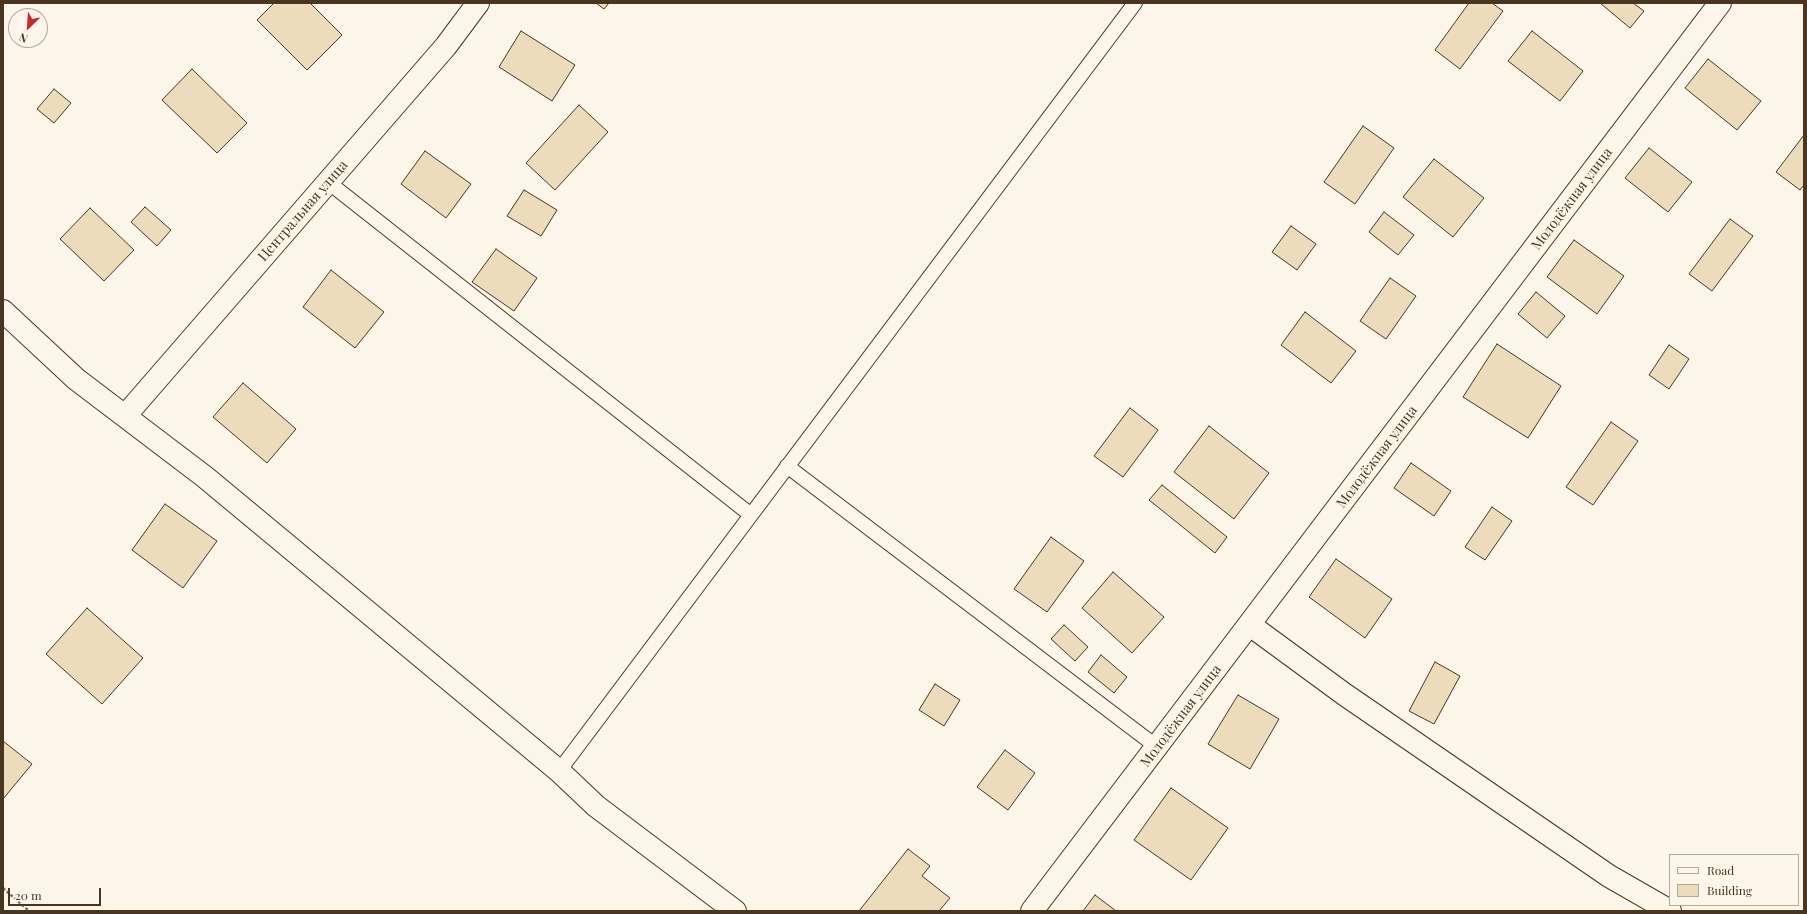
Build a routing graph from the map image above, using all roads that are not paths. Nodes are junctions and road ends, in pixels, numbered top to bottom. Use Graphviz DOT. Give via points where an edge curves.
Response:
graph roads {
  1 [pos="478,3"];
  2 [pos="1135,3"];
  3 [pos="1720,3"];
  4 [pos="328,182"];
  5 [pos="3,311"];
  6 [pos="125,416"];
  7 [pos="787,466"];
  8 [pos="751,515"];
  9 [pos="1250,625"];
  10 [pos="1157,747"];
  11 [pos="559,772"];
  12 [pos="735,911"];
  13 [pos="1032,911"];
  14 [pos="1670,911"];
  1 -- 4 [label="street, Центральная улица" via="446,46"];
  2 -- 7 [label="lane"];
  3 -- 9 [label="street, Молодёжная улица"];
  4 -- 6 [label="street, Центральная улица"];
  4 -- 8 [label="lane"];
  5 -- 6 [label="street" via="76,379"];
  6 -- 11 [label="street" via="205,477"];
  7 -- 8 [label="lane"];
  7 -- 10 [label="lane"];
  8 -- 11 [label="lane"];
  9 -- 10 [label="street, Молодёжная улица"];
  9 -- 14 [label="street" via="1344,694 1609,876"];
  10 -- 13 [label="street, Молодёжная улица"];
  11 -- 12 [label="street" via="596,806"];
}
